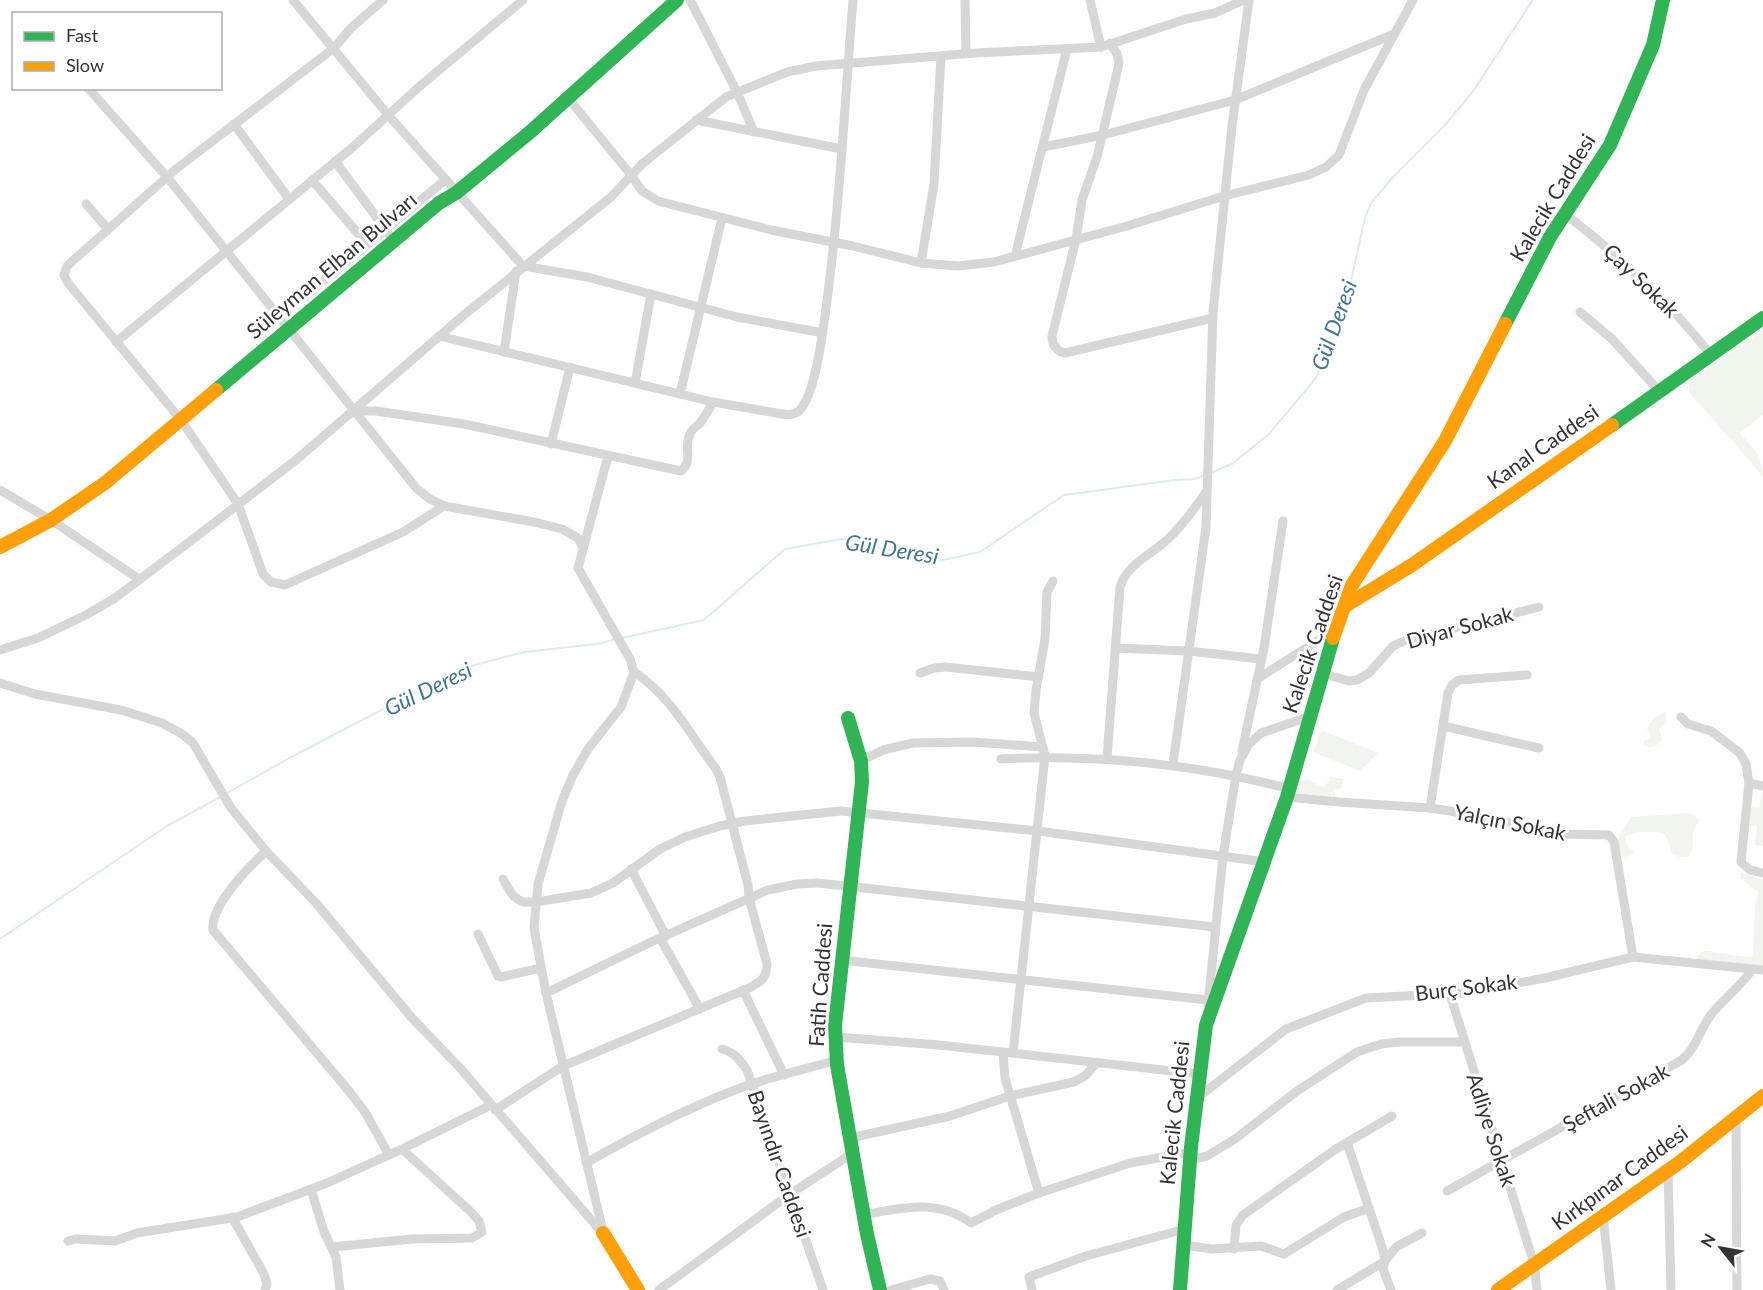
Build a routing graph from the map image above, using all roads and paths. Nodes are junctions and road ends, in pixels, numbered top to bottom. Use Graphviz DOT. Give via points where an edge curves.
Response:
graph roads {
  1 [pos="293,0"];
  2 [pos="383,0"];
  3 [pos="523,0"];
  4 [pos="677,0"];
  5 [pos="690,0"];
  6 [pos="853,0"];
  7 [pos="965,0"];
  8 [pos="1090,0"];
  9 [pos="1244,0"];
  10 [pos="1249,0"];
  11 [pos="1413,0"];
  12 [pos="1663,0"];
  13 [pos="1394,34"];
  14 [pos="1106,45"];
  15 [pos="334,48"];
  16 [pos="1067,49"];
  17 [pos="966,54"];
  18 [pos="941,56"];
  19 [pos="848,62"];
  20 [pos="90,90"];
  21 [pos="737,92"];
  22 [pos="568,98"];
  23 [pos="1235,100"];
  24 [pos="389,116"];
  25 [pos="696,120"];
  26 [pos="234,124"];
  27 [pos="754,132"];
  28 [pos="1103,135"];
  29 [pos="1042,147"];
  30 [pos="842,149"];
  31 [pos="335,161"];
  32 [pos="631,175"];
  33 [pos="167,177"];
  34 [pos="312,180"];
  35 [pos="445,180"];
  36 [pos="456,193"];
  37 [pos="1224,196"];
  38 [pos="289,199"];
  39 [pos="86,204"];
  40 [pos="1565,214"];
  41 [pos="722,218"];
  42 [pos="385,228"];
  43 [pos="108,229"];
  44 [pos="1076,239"];
  45 [pos="394,241"];
  46 [pos="835,243"];
  47 [pos="367,244"];
  48 [pos="226,251"];
  49 [pos="1015,256"];
  50 [pos="921,263"];
  51 [pos="520,269"];
  52 [pos="651,294"];
  53 [pos="303,298"];
  54 [pos="700,308"];
  55 [pos="1580,312"];
  56 [pos="1213,318"];
  57 [pos="1763,318"];
  58 [pos="290,328"];
  59 [pos="823,333"];
  60 [pos="439,336"];
  61 [pos="116,342"];
  62 [pos="504,351"];
  63 [pos="1711,355"];
  64 [pos="570,368"];
  65 [pos="635,383"];
  66 [pos="1659,391"];
  67 [pos="680,394"];
  68 [pos="713,402"];
  69 [pos="354,411"];
  70 [pos="181,420"];
  71 [pos="551,444"];
  72 [pos="608,456"];
  73 [pos="0,490"];
  74 [pos="1208,490"];
  75 [pos="238,504"];
  76 [pos="444,506"];
  77 [pos="51,520"];
  78 [pos="1283,521"];
  79 [pos="0,547"];
  80 [pos="583,547"];
  81 [pos="140,579"];
  82 [pos="1053,581"];
  83 [pos="1345,606"];
  84 [pos="1539,607"];
  85 [pos="1336,629"];
  86 [pos="1115,648"];
  87 [pos="0,651"];
  88 [pos="1189,651"];
  89 [pos="1261,659"];
  90 [pos="634,672"];
  91 [pos="920,673"];
  92 [pos="1324,674"];
  93 [pos="1527,675"];
  94 [pos="1039,677"];
  95 [pos="1257,679"];
  96 [pos="0,683"];
  97 [pos="1311,716"];
  98 [pos="1681,717"];
  99 [pos="848,718"];
  100 [pos="1443,726"];
  101 [pos="1539,748"];
  102 [pos="1044,752"];
  103 [pos="1107,758"];
  104 [pos="1001,759"];
  105 [pos="1240,760"];
  106 [pos="861,761"];
  107 [pos="1173,764"];
  108 [pos="1236,775"];
  109 [pos="1749,783"];
  110 [pos="1763,786"];
  111 [pos="1289,793"];
  112 [pos="1430,807"];
  113 [pos="858,812"];
  114 [pos="732,824"];
  115 [pos="1038,831"];
  116 [pos="266,851"];
  117 [pos="1223,856"];
  118 [pos="1265,862"];
  119 [pos="631,869"];
  120 [pos="1763,873"];
  121 [pos="503,879"];
  122 [pos="850,887"];
  123 [pos="749,898"];
  124 [pos="536,902"];
  125 [pos="1030,906"];
  126 [pos="1215,927"];
  127 [pos="478,934"];
  128 [pos="663,937"];
  129 [pos="1633,957"];
  130 [pos="841,960"];
  131 [pos="541,968"];
  132 [pos="1752,970"];
  133 [pos="1763,970"];
  134 [pos="1022,979"];
  135 [pos="743,990"];
  136 [pos="546,993"];
  137 [pos="1450,994"];
  138 [pos="1208,1000"];
  139 [pos="700,1009"];
  140 [pos="1206,1025"];
  141 [pos="836,1036"];
  142 [pos="1464,1042"];
  143 [pos="722,1049"];
  144 [pos="1008,1052"];
  145 [pos="837,1060"];
  146 [pos="1097,1062"];
  147 [pos="563,1066"];
  148 [pos="1199,1074"];
  149 [pos="784,1075"];
  150 [pos="752,1085"];
  151 [pos="1010,1096"];
  152 [pos="1763,1096"];
  153 [pos="1196,1099"];
  154 [pos="493,1107"];
  155 [pos="1392,1116"];
  156 [pos="1736,1118"];
  157 [pos="850,1138"];
  158 [pos="1347,1143"];
  159 [pos="402,1149"];
  160 [pos="853,1153"];
  161 [pos="389,1155"];
  162 [pos="1191,1156"];
  163 [pos="1501,1160"];
  164 [pos="586,1163"];
  165 [pos="1668,1170"];
  166 [pos="311,1190"];
  167 [pos="1447,1191"];
  168 [pos="1039,1193"];
  169 [pos="790,1194"];
  170 [pos="1369,1208"];
  171 [pos="863,1215"];
  172 [pos="1602,1216"];
  173 [pos="232,1217"];
  174 [pos="1185,1229"];
  175 [pos="1422,1233"];
  176 [pos="604,1235"];
  177 [pos="68,1241"];
  178 [pos="1184,1245"];
  179 [pos="332,1247"];
  180 [pos="1234,1249"];
  181 [pos="1384,1261"];
  182 [pos="1534,1264"];
  183 [pos="265,1290"];
  184 [pos="340,1290"];
  185 [pos="638,1290"];
  186 [pos="659,1290"];
  187 [pos="823,1290"];
  188 [pos="880,1290"];
  189 [pos="891,1290"];
  190 [pos="944,1290"];
  191 [pos="1032,1290"];
  192 [pos="1180,1290"];
  193 [pos="1337,1290"];
  194 [pos="1391,1290"];
  195 [pos="1498,1290"];
  196 [pos="1537,1290"];
  197 [pos="1611,1290"];
  198 [pos="1671,1290"];
  199 [pos="1737,1290"];
  1 -- 15 [label="street"];
  2 -- 15 [label="street"];
  3 -- 24 [label="street"];
  4 -- 22 [label="street, Süleyman Elban Bulvarı"];
  5 -- 21 [label="street"];
  6 -- 19 [label="street"];
  7 -- 17 [label="street"];
  8 -- 14 [label="street"];
  9 -- 14 [label="street" via="1215,13"];
  10 -- 23 [label="street"];
  11 -- 13 [label="street"];
  12 -- 40 [label="street, Kalecik Caddesi" via="1653,45 1616,133"];
  13 -- 23 [label="street"];
  13 -- 37 [label="street" via="1364,90 1339,155 1309,175"];
  14 -- 16 [label="street"];
  14 -- 28 [label="street" via="1117,54 1119,63"];
  15 -- 24 [label="street"];
  15 -- 26 [label="street"];
  16 -- 17 [label="street"];
  16 -- 29 [label="street"];
  17 -- 18 [label="street"];
  18 -- 19 [label="street"];
  18 -- 50 [label="street" via="934,184"];
  19 -- 21 [label="street" via="787,72"];
  19 -- 30 [label="street"];
  20 -- 33 [label="street"];
  21 -- 25 [label="street"];
  21 -- 27 [label="street"];
  22 -- 32 [label="street"];
  22 -- 36 [label="street, Süleyman Elban Bulvarı"];
  23 -- 28 [label="street"];
  23 -- 37 [label="street"];
  24 -- 31 [label="street"];
  24 -- 35 [label="street"];
  25 -- 27 [label="street"];
  25 -- 32 [label="street"];
  26 -- 33 [label="street"];
  26 -- 38 [label="street"];
  27 -- 30 [label="street"];
  28 -- 29 [label="street"];
  28 -- 44 [label="street" via="1082,200"];
  29 -- 49 [label="street"];
  30 -- 46 [label="street"];
  31 -- 34 [label="street"];
  31 -- 42 [label="street"];
  32 -- 41 [label="street" via="642,191 658,201"];
  32 -- 51 [label="street" via="611,196"];
  33 -- 43 [label="street"];
  33 -- 48 [label="street"];
  34 -- 38 [label="street"];
  34 -- 47 [label="street"];
  35 -- 36 [label="street"];
  35 -- 42 [label="street"];
  36 -- 45 [label="street, Süleyman Elban Bulvarı"];
  36 -- 51 [label="street"];
  37 -- 44 [label="street"];
  37 -- 56 [label="street"];
  38 -- 48 [label="street"];
  39 -- 43 [label="street"];
  40 -- 63 [label="street, Çay Sokak" via="1636,273 1673,309"];
  40 -- 83 [label="street, Kalecik Caddesi" via="1445,441 1360,572"];
  41 -- 46 [label="street"];
  41 -- 54 [label="street"];
  42 -- 45 [label="street"];
  42 -- 47 [label="street"];
  43 -- 61 [label="street" via="67,266 64,275"];
  44 -- 49 [label="street"];
  44 -- 56 [label="street" via="1052,336 1057,350 1065,353"];
  45 -- 58 [label="street, Süleyman Elban Bulvarı"];
  46 -- 50 [label="street"];
  46 -- 59 [label="street"];
  47 -- 53 [label="street"];
  48 -- 58 [label="street"];
  48 -- 61 [label="street"];
  49 -- 50 [label="street" via="971,266"];
  51 -- 52 [label="street" via="586,277"];
  51 -- 60 [label="street"];
  51 -- 62 [label="street"];
  52 -- 54 [label="street"];
  52 -- 65 [label="street"];
  54 -- 59 [label="street"];
  54 -- 67 [label="street"];
  55 -- 66 [label="street" via="1613,340"];
  56 -- 74 [label="street"];
  57 -- 63 [label="street, Kanal Caddesi"];
  58 -- 69 [label="street"];
  58 -- 70 [label="street, Süleyman Elban Bulvarı"];
  59 -- 68 [label="street" via="813,380 799,411 782,414"];
  60 -- 62 [label="street"];
  60 -- 69 [label="street"];
  61 -- 70 [label="street"];
  62 -- 64 [label="street"];
  63 -- 66 [label="street, Kanal Caddesi"];
  64 -- 65 [label="street"];
  64 -- 71 [label="street"];
  65 -- 67 [label="street"];
  66 -- 83 [label="street, Kanal Caddesi" via="1412,565"];
  67 -- 68 [label="street"];
  68 -- 72 [label="street" via="690,434 689,459 681,471"];
  69 -- 71 [label="street" via="452,422"];
  69 -- 75 [label="street"];
  69 -- 76 [label="street" via="417,489"];
  70 -- 75 [label="street"];
  70 -- 77 [label="street, Süleyman Elban Bulvarı" via="105,483"];
  71 -- 72 [label="street"];
  72 -- 80 [label="street"];
  73 -- 77 [label="street"];
  74 -- 86 [label="street" via="1169,539 1124,576"];
  74 -- 88 [label="street"];
  75 -- 76 [label="street" via="263,574 271,582 285,585 403,532"];
  75 -- 81 [label="street"];
  76 -- 80 [label="street" via="562,530 578,538"];
  77 -- 79 [label="street, Süleyman Elban Bulvarı"];
  77 -- 81 [label="street"];
  78 -- 89 [label="street"];
  80 -- 90 [label="street" via="578,568 630,658"];
  81 -- 87 [label="street" via="115,598 59,629"];
  82 -- 94 [label="street" via="1047,592"];
  83 -- 85 [label="street, Kalecik Caddesi"];
  84 -- 92 [label="street, Diyar Sokak" via="1404,641 1357,680"];
  85 -- 92 [label="street, Kalecik Caddesi"];
  85 -- 95 [label="street"];
  86 -- 88 [label="street"];
  86 -- 103 [label="street"];
  88 -- 89 [label="street"];
  88 -- 107 [label="street"];
  89 -- 95 [label="street"];
  90 -- 114 [label="street" via="666,701 716,769"];
  90 -- 124 [label="street" via="621,707 588,749 569,783 551,835"];
  91 -- 94 [label="street" via="946,667"];
  92 -- 97 [label="street, Kalecik Caddesi"];
  93 -- 100 [label="street" via="1455,682 1448,693"];
  94 -- 102 [label="street" via="1034,713"];
  95 -- 105 [label="street"];
  96 -- 116 [label="street" via="44,696 121,710 182,734 193,743 231,808"];
  97 -- 105 [label="street" via="1261,733"];
  97 -- 111 [label="street, Kalecik Caddesi"];
  98 -- 109 [label="street" via="1692,727 1711,731 1740,753"];
  99 -- 106 [label="street, Fatih Caddesi"];
  100 -- 101 [label="street"];
  100 -- 112 [label="street"];
  102 -- 103 [label="street, Yalçın Sokak"];
  102 -- 104 [label="street"];
  102 -- 106 [label="street" via="973,742 913,743 883,750"];
  102 -- 115 [label="street"];
  103 -- 107 [label="street, Yalçın Sokak"];
  105 -- 108 [label="street"];
  106 -- 113 [label="street, Fatih Caddesi"];
  107 -- 108 [label="street, Yalçın Sokak"];
  108 -- 111 [label="street, Yalçın Sokak"];
  108 -- 117 [label="street"];
  109 -- 110 [label="street"];
  109 -- 120 [label="street" via="1741,862 1750,870"];
  111 -- 112 [label="street, Yalçın Sokak" via="1339,802"];
  111 -- 118 [label="street, Kalecik Caddesi"];
  112 -- 129 [label="street, Yalçın Sokak" via="1556,834 1609,836 1614,842"];
  113 -- 114 [label="street"];
  113 -- 115 [label="street"];
  113 -- 122 [label="street, Fatih Caddesi"];
  114 -- 119 [label="street" via="669,845"];
  114 -- 123 [label="street"];
  115 -- 117 [label="street"];
  115 -- 125 [label="street"];
  116 -- 154 [label="street"];
  116 -- 161 [label="street" via="222,902 212,922 213,930 365,1112"];
  117 -- 118 [label="street"];
  117 -- 126 [label="street"];
  118 -- 140 [label="street, Kalecik Caddesi"];
  119 -- 124 [label="street" via="591,893"];
  119 -- 128 [label="street"];
  121 -- 124 [label="street" via="516,899"];
  122 -- 123 [label="street" via="797,884"];
  122 -- 125 [label="street"];
  122 -- 130 [label="street, Fatih Caddesi"];
  123 -- 128 [label="street"];
  123 -- 135 [label="street" via="767,973 762,981"];
  124 -- 131 [label="street" via="534,928"];
  125 -- 126 [label="street"];
  125 -- 134 [label="street"];
  126 -- 138 [label="street"];
  127 -- 131 [label="street" via="498,976"];
  128 -- 136 [label="street"];
  128 -- 139 [label="street"];
  129 -- 132 [label="street, Burç Sokak"];
  129 -- 137 [label="street, Burç Sokak" via="1545,978"];
  130 -- 134 [label="street"];
  130 -- 141 [label="street, Fatih Caddesi"];
  131 -- 136 [label="street"];
  132 -- 133 [label="street, Burç Sokak"];
  132 -- 163 [label="street, Şeftali Sokak" via="1713,1012 1682,1060"];
  134 -- 138 [label="street"];
  134 -- 144 [label="street"];
  135 -- 139 [label="street"];
  135 -- 149 [label="street"];
  136 -- 147 [label="street"];
  137 -- 142 [label="street, Adliye Sokak"];
  137 -- 153 [label="street, Burç Sokak" via="1366,998 1298,1023"];
  138 -- 140 [label="street"];
  139 -- 147 [label="street"];
  140 -- 148 [label="street, Kalecik Caddesi"];
  141 -- 144 [label="street"];
  141 -- 145 [label="street, Fatih Caddesi"];
  142 -- 162 [label="street" via="1400,1042 1357,1052 1207,1156"];
  142 -- 163 [label="street, Adliye Sokak"];
  143 -- 150 [label="street, Bayındır Caddesi" via="738,1058"];
  144 -- 146 [label="street"];
  144 -- 151 [label="street" via="1005,1078"];
  145 -- 149 [label="street"];
  145 -- 157 [label="street, Fatih Caddesi"];
  146 -- 148 [label="street"];
  146 -- 151 [label="street" via="1074,1082"];
  147 -- 154 [label="street"];
  147 -- 164 [label="street"];
  148 -- 153 [label="street, Kalecik Caddesi"];
  149 -- 150 [label="street"];
  150 -- 164 [label="street" via="646,1128"];
  150 -- 169 [label="street, Bayındır Caddesi"];
  151 -- 157 [label="street" via="950,1116"];
  151 -- 168 [label="street"];
  152 -- 156 [label="street, Kırkpınar Caddesi"];
  153 -- 162 [label="street, Kalecik Caddesi"];
  154 -- 159 [label="street"];
  154 -- 176 [label="street"];
  155 -- 158 [label="street"];
  156 -- 165 [label="street, Kırkpınar Caddesi"];
  156 -- 199 [label="street"];
  157 -- 160 [label="street, Fatih Caddesi"];
  158 -- 170 [label="street"];
  158 -- 180 [label="street" via="1243,1215 1236,1225"];
  159 -- 161 [label="street"];
  159 -- 179 [label="street" via="471,1212 482,1232 472,1238"];
  160 -- 169 [label="street"];
  160 -- 171 [label="street, Fatih Caddesi"];
  161 -- 166 [label="street"];
  162 -- 168 [label="street" via="1130,1163"];
  162 -- 174 [label="street, Kalecik Caddesi"];
  163 -- 167 [label="street, Şeftali Sokak"];
  163 -- 182 [label="street, Adliye Sokak"];
  164 -- 176 [label="street"];
  165 -- 172 [label="street, Kırkpınar Caddesi"];
  165 -- 198 [label="street"];
  166 -- 173 [label="street"];
  166 -- 179 [label="street"];
  168 -- 171 [label="street" via="971,1223 931,1207 912,1206"];
  169 -- 186 [label="street"];
  169 -- 187 [label="street, Bayındır Caddesi"];
  170 -- 180 [label="street" via="1344,1216 1284,1254 1261,1246"];
  170 -- 181 [label="street"];
  171 -- 188 [label="street, Fatih Caddesi"];
  172 -- 182 [label="street, Kırkpınar Caddesi"];
  172 -- 197 [label="street"];
  173 -- 177 [label="street" via="137,1233 115,1241"];
  173 -- 183 [label="street" via="264,1274"];
  174 -- 178 [label="street, Kalecik Caddesi"];
  174 -- 191 [label="street" via="1096,1253 1029,1277"];
  175 -- 181 [label="street" via="1396,1247"];
  176 -- 185 [label="street"];
  178 -- 180 [label="street"];
  178 -- 192 [label="street, Kalecik Caddesi"];
  179 -- 184 [label="street"];
  181 -- 193 [label="street"];
  181 -- 194 [label="street"];
  182 -- 195 [label="street, Kırkpınar Caddesi"];
  182 -- 196 [label="street, Adliye Sokak"];
  189 -- 190 [label="street" via="930,1279 940,1281"];
}
